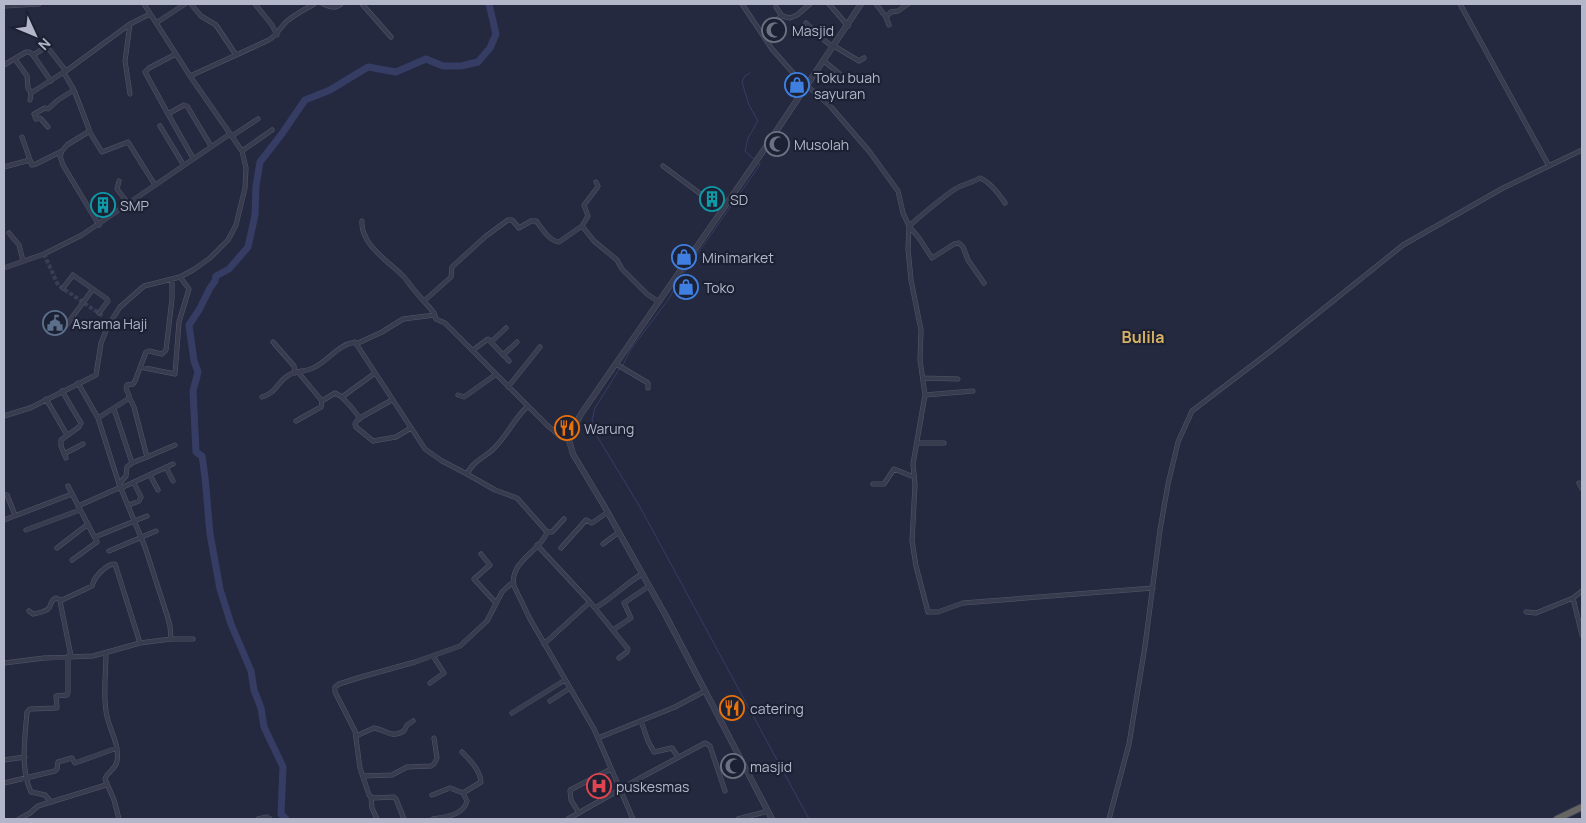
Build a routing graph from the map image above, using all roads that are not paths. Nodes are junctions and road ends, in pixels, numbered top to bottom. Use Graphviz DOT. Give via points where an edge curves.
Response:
graph roads {
  1 [pos="39,4"];
  2 [pos="144,4"];
  3 [pos="185,4"];
  4 [pos="191,4"];
  5 [pos="254,4"];
  6 [pos="314,4"];
  7 [pos="323,4"];
  8 [pos="341,4"];
  9 [pos="362,4"];
  10 [pos="742,4"];
  11 [pos="810,4"];
  12 [pos="829,4"];
  13 [pos="862,4"];
  14 [pos="876,4"];
  15 [pos="908,4"];
  16 [pos="1460,4"];
  17 [pos="4,6"];
  18 [pos="776,7"];
  19 [pos="150,14"];
  20 [pos="782,16"];
  21 [pos="886,17"];
  22 [pos="774,22"];
  23 [pos="156,23"];
  24 [pos="806,23"];
  25 [pos="130,24"];
  26 [pos="889,25"];
  27 [pos="848,26"];
  28 [pos="277,35"];
  29 [pos="391,37"];
  30 [pos="834,46"];
  31 [pos="176,54"];
  32 [pos="33,55"];
  33 [pos="236,55"];
  34 [pos="864,58"];
  35 [pos="15,59"];
  36 [pos="824,61"];
  37 [pos="4,65"];
  38 [pos="65,72"];
  39 [pos="190,76"];
  40 [pos="842,76"];
  41 [pos="51,81"];
  42 [pos="808,85"];
  43 [pos="74,90"];
  44 [pos="31,93"];
  45 [pos="130,94"];
  46 [pos="30,100"];
  47 [pos="168,114"];
  48 [pos="258,119"];
  49 [pos="160,126"];
  50 [pos="48,127"];
  51 [pos="272,130"];
  52 [pos="89,131"];
  53 [pos="230,135"];
  54 [pos="22,137"];
  55 [pos="210,146"];
  56 [pos="1582,150"];
  57 [pos="62,151"];
  58 [pos="242,151"];
  59 [pos="193,158"];
  60 [pos="30,160"];
  61 [pos="183,164"];
  62 [pos="663,166"];
  63 [pos="1549,166"];
  64 [pos="4,167"];
  65 [pos="120,180"];
  66 [pos="596,182"];
  67 [pos="155,185"];
  68 [pos="128,203"];
  69 [pos="1005,203"];
  70 [pos="722,210"];
  71 [pos="362,221"];
  72 [pos="99,225"];
  73 [pos="582,226"];
  74 [pos="909,226"];
  75 [pos="9,234"];
  76 [pos="23,261"];
  77 [pos="4,268"];
  78 [pos="180,277"];
  79 [pos="172,279"];
  80 [pos="984,282"];
  81 [pos="63,288"];
  82 [pos="93,289"];
  83 [pos="424,301"];
  84 [pos="659,302"];
  85 [pos="99,313"];
  86 [pos="435,315"];
  87 [pos="65,327"];
  88 [pos="506,328"];
  89 [pos="273,342"];
  90 [pos="491,342"];
  91 [pos="517,342"];
  92 [pos="356,344"];
  93 [pos="540,347"];
  94 [pos="473,350"];
  95 [pos="503,355"];
  96 [pos="509,361"];
  97 [pos="618,365"];
  98 [pos="140,367"];
  99 [pos="296,372"];
  100 [pos="375,373"];
  101 [pos="495,374"];
  102 [pos="924,378"];
  103 [pos="958,379"];
  104 [pos="78,383"];
  105 [pos="508,387"];
  106 [pos="648,388"];
  107 [pos="62,391"];
  108 [pos="973,391"];
  109 [pos="458,395"];
  110 [pos="924,395"];
  111 [pos="129,397"];
  112 [pos="262,397"];
  113 [pos="342,397"];
  114 [pos="46,399"];
  115 [pos="392,400"];
  116 [pos="322,401"];
  117 [pos="528,406"];
  118 [pos="114,409"];
  119 [pos="4,416"];
  120 [pos="98,418"];
  121 [pos="360,419"];
  122 [pos="296,421"];
  123 [pos="411,428"];
  124 [pos="67,435"];
  125 [pos="569,440"];
  126 [pos="918,442"];
  127 [pos="944,443"];
  128 [pos="83,444"];
  129 [pos="175,445"];
  130 [pos="147,457"];
  131 [pos="132,464"];
  132 [pos="173,464"];
  133 [pos="166,467"];
  134 [pos="467,474"];
  135 [pos="150,475"];
  136 [pos="914,477"];
  137 [pos="173,481"];
  138 [pos="134,483"];
  139 [pos="1579,483"];
  140 [pos="873,484"];
  141 [pos="68,486"];
  142 [pos="120,487"];
  143 [pos="1582,489"];
  144 [pos="158,490"];
  145 [pos="4,494"];
  146 [pos="72,494"];
  147 [pos="129,505"];
  148 [pos="78,506"];
  149 [pos="80,510"];
  150 [pos="608,512"];
  151 [pos="15,515"];
  152 [pos="148,516"];
  153 [pos="564,518"];
  154 [pos="4,520"];
  155 [pos="135,521"];
  156 [pos="88,524"];
  157 [pos="26,530"];
  158 [pos="156,532"];
  159 [pos="547,532"];
  160 [pos="619,532"];
  161 [pos="95,538"];
  162 [pos="141,538"];
  163 [pos="603,544"];
  164 [pos="537,545"];
  165 [pos="57,548"];
  166 [pos="561,548"];
  167 [pos="108,551"];
  168 [pos="482,554"];
  169 [pos="72,560"];
  170 [pos="642,574"];
  171 [pos="514,582"];
  172 [pos="649,586"];
  173 [pos="1153,588"];
  174 [pos="1582,591"];
  175 [pos="1573,598"];
  176 [pos="61,600"];
  177 [pos="590,602"];
  178 [pos="496,603"];
  179 [pos="596,608"];
  180 [pos="29,611"];
  181 [pos="1526,612"];
  182 [pos="614,630"];
  183 [pos="1582,635"];
  184 [pos="193,639"];
  185 [pos="171,640"];
  186 [pos="140,644"];
  187 [pos="544,644"];
  188 [pos="106,653"];
  189 [pos="70,656"];
  190 [pos="433,656"];
  191 [pos="619,658"];
  192 [pos="4,663"];
  193 [pos="565,680"];
  194 [pos="430,684"];
  195 [pos="570,688"];
  196 [pos="705,691"];
  197 [pos="550,701"];
  198 [pos="512,712"];
  199 [pos="413,721"];
  200 [pos="641,721"];
  201 [pos="356,736"];
  202 [pos="434,738"];
  203 [pos="598,738"];
  204 [pos="117,748"];
  205 [pos="462,752"];
  206 [pos="25,757"];
  207 [pos="678,757"];
  208 [pos="4,760"];
  209 [pos="611,769"];
  210 [pos="362,776"];
  211 [pos="26,778"];
  212 [pos="4,783"];
  213 [pos="106,785"];
  214 [pos="619,789"];
  215 [pos="725,791"];
  216 [pos="463,793"];
  217 [pos="432,795"];
  218 [pos="371,797"];
  219 [pos="50,802"];
  220 [pos="1582,807"];
  221 [pos="768,811"];
  222 [pos="579,813"];
  223 [pos="19,819"];
  224 [pos="118,819"];
  225 [pos="258,819"];
  226 [pos="270,819"];
  227 [pos="376,819"];
  228 [pos="404,819"];
  229 [pos="433,819"];
  230 [pos="568,819"];
  231 [pos="632,819"];
  232 [pos="738,819"];
  233 [pos="772,819"];
  234 [pos="1109,819"];
  235 [pos="1557,819"];
  1 -- 17 [label="street"];
  2 -- 19 [label="street"];
  3 -- 23 [label="street"];
  4 -- 33 [label="street" via="201,16 216,25"];
  5 -- 28 [label="street"];
  6 -- 28 [label="street" via="286,22"];
  7 -- 8 [label="street" via="337,8"];
  9 -- 29 [label="street"];
  10 -- 42 [label="street" via="772,49"];
  11 -- 20 [label="street" via="790,18"];
  12 -- 27 [label="street"];
  13 -- 27 [label="street"];
  14 -- 21 [label="street"];
  15 -- 21 [label="street"];
  16 -- 63 [label="street"];
  18 -- 20 [label="street"];
  19 -- 23 [label="street"];
  19 -- 25 [label="street"];
  20 -- 22 [label="street"];
  21 -- 26 [label="street"];
  23 -- 31 [label="street"];
  24 -- 30 [label="street"];
  25 -- 38 [label="street"];
  25 -- 45 [label="street" via="125,61"];
  27 -- 30 [label="street"];
  28 -- 33 [label="street"];
  30 -- 34 [label="street" via="858,61"];
  30 -- 36 [label="street"];
  31 -- 39 [label="street"];
  31 -- 47 [label="street" via="145,72"];
  32 -- 35 [label="street" via="27,52"];
  32 -- 38 [label="street" via="48,48"];
  32 -- 41 [label="street"];
  33 -- 39 [label="street"];
  35 -- 37 [label="street"];
  35 -- 44 [label="street" via="27,76"];
  36 -- 40 [label="street"];
  36 -- 42 [label="street"];
  38 -- 41 [label="street"];
  38 -- 43 [label="street"];
  39 -- 53 [label="street"];
  41 -- 44 [label="street"];
  42 -- 70 [label="street"];
  42 -- 74 [label="street" via="831,107 893,182"];
  43 -- 50 [label="street" via="48,109 34,114"];
  43 -- 52 [label="street"];
  44 -- 46 [label="street"];
  47 -- 55 [label="street" via="187,106"];
  47 -- 59 [label="street"];
  48 -- 53 [label="street"];
  49 -- 61 [label="street"];
  51 -- 58 [label="street"];
  52 -- 57 [label="street"];
  52 -- 67 [label="street" via="103,152 128,142"];
  53 -- 55 [label="street"];
  53 -- 58 [label="street"];
  54 -- 60 [label="street"];
  55 -- 59 [label="street"];
  56 -- 63 [label="street"];
  57 -- 60 [label="street" via="33,165"];
  57 -- 72 [label="street" via="60,156 64,165"];
  58 -- 78 [label="street" via="246,178 232,232 224,246"];
  59 -- 61 [label="street"];
  60 -- 64 [label="street"];
  61 -- 67 [label="street"];
  62 -- 70 [label="street"];
  63 -- 173 [label="street" via="1503,188 1403,245 1194,409 1175,453"];
  65 -- 68 [label="street" via="118,189"];
  66 -- 73 [label="street" via="597,188 584,205 588,216"];
  67 -- 68 [label="street"];
  68 -- 72 [label="street"];
  69 -- 74 [label="street" via="980,178 956,189"];
  70 -- 84 [label="street"];
  71 -- 83 [label="street" via="372,246 405,277"];
  72 -- 76 [label="street" via="55,250"];
  73 -- 83 [label="street" via="556,242 536,220 519,228 508,220 452,267 451,277"];
  73 -- 84 [label="street" via="647,294"];
  74 -- 80 [label="street" via="932,258 959,243"];
  74 -- 102 [label="street" via="911,280 920,320 920,360"];
  75 -- 76 [label="street" via="19,245"];
  76 -- 77 [label="street"];
  78 -- 79 [label="street"];
  78 -- 98 [label="street" via="189,289 179,322 175,376"];
  79 -- 98 [label="street" via="166,348 162,354 147,352"];
  79 -- 104 [label="street" via="144,286 120,307 101,343 96,374"];
  81 -- 82 [label="street" via="73,275"];
  82 -- 85 [label="street" via="108,301"];
  82 -- 87 [label="street"];
  83 -- 86 [label="street"];
  84 -- 97 [label="street"];
  86 -- 92 [label="street" via="403,319"];
  86 -- 94 [label="street"];
  88 -- 90 [label="street"];
  89 -- 99 [label="street"];
  90 -- 94 [label="street" via="488,339"];
  90 -- 95 [label="street"];
  91 -- 95 [label="street"];
  92 -- 99 [label="street" via="345,345 317,366"];
  92 -- 100 [label="street"];
  93 -- 105 [label="street"];
  94 -- 101 [label="street"];
  95 -- 96 [label="street"];
  97 -- 106 [label="street" via="648,383"];
  97 -- 125 [label="street" via="581,414"];
  98 -- 111 [label="street" via="135,381 127,385"];
  99 -- 112 [label="street"];
  99 -- 116 [label="street"];
  100 -- 113 [label="street"];
  100 -- 115 [label="street"];
  101 -- 105 [label="street"];
  101 -- 109 [label="street" via="464,397"];
  102 -- 103 [label="street"];
  102 -- 110 [label="street"];
  104 -- 107 [label="street"];
  104 -- 120 [label="street"];
  105 -- 117 [label="street"];
  107 -- 114 [label="street"];
  107 -- 124 [label="street" via="81,423"];
  108 -- 110 [label="street"];
  110 -- 126 [label="street"];
  111 -- 118 [label="street"];
  111 -- 130 [label="street"];
  113 -- 116 [label="street" via="335,393"];
  113 -- 121 [label="street"];
  114 -- 119 [label="street"];
  114 -- 124 [label="street"];
  115 -- 121 [label="street"];
  115 -- 123 [label="street"];
  116 -- 122 [label="street" via="321,407"];
  117 -- 125 [label="street" via="560,436"];
  117 -- 134 [label="street" via="516,417 501,441"];
  118 -- 120 [label="street"];
  118 -- 131 [label="street"];
  120 -- 142 [label="street"];
  121 -- 123 [label="street" via="356,426 372,441 396,438"];
  123 -- 134 [label="street" via="429,452"];
  124 -- 128 [label="street" via="62,438 60,446 65,456"];
  125 -- 150 [label="street" via="573,454"];
  126 -- 127 [label="street"];
  126 -- 136 [label="street"];
  129 -- 130 [label="street"];
  130 -- 131 [label="street"];
  131 -- 142 [label="street" via="127,467"];
  132 -- 133 [label="street"];
  133 -- 135 [label="street"];
  133 -- 137 [label="street"];
  134 -- 159 [label="street" via="517,498"];
  135 -- 138 [label="street"];
  135 -- 144 [label="street"];
  136 -- 140 [label="street" via="894,469 884,484"];
  136 -- 173 [label="street" via="912,541 928,612 963,603"];
  138 -- 142 [label="street"];
  138 -- 147 [label="street" via="141,499"];
  139 -- 143 [label="street"];
  141 -- 146 [label="street"];
  142 -- 147 [label="street"];
  142 -- 148 [label="street"];
  145 -- 151 [label="street"];
  146 -- 148 [label="street"];
  146 -- 151 [label="street"];
  147 -- 155 [label="street"];
  148 -- 149 [label="street"];
  149 -- 156 [label="street"];
  149 -- 157 [label="street"];
  150 -- 160 [label="street"];
  150 -- 166 [label="street" via="592,523 585,521"];
  151 -- 154 [label="street"];
  152 -- 155 [label="street"];
  153 -- 159 [label="street" via="552,532"];
  155 -- 161 [label="street"];
  155 -- 162 [label="street"];
  156 -- 161 [label="street"];
  156 -- 165 [label="street"];
  158 -- 162 [label="street"];
  159 -- 164 [label="street"];
  160 -- 163 [label="street"];
  160 -- 170 [label="street"];
  161 -- 169 [label="street" via="97,542"];
  162 -- 167 [label="street"];
  162 -- 185 [label="street" via="167,614"];
  164 -- 171 [label="street" via="520,564"];
  164 -- 177 [label="street"];
  168 -- 178 [label="street" via="490,565 474,579"];
  170 -- 172 [label="street"];
  170 -- 179 [label="street"];
  171 -- 178 [label="street" via="505,588"];
  171 -- 187 [label="street"];
  172 -- 182 [label="street" via="624,603 631,618"];
  172 -- 196 [label="street"];
  173 -- 234 [label="street" via="1129,744"];
  174 -- 175 [label="street"];
  175 -- 181 [label="street" via="1536,613"];
  175 -- 183 [label="street"];
  176 -- 180 [label="street" via="52,600 41,612 34,614"];
  176 -- 186 [label="street" via="92,586 93,580 105,568 115,564"];
  176 -- 189 [label="street"];
  177 -- 179 [label="street"];
  177 -- 187 [label="street"];
  178 -- 190 [label="street" via="487,622 464,642"];
  179 -- 182 [label="street"];
  182 -- 191 [label="street" via="629,650"];
  184 -- 185 [label="street"];
  185 -- 186 [label="street"];
  186 -- 188 [label="street"];
  187 -- 193 [label="street"];
  188 -- 189 [label="street"];
  188 -- 204 [label="street" via="105,710"];
  189 -- 192 [label="street"];
  189 -- 206 [label="street" via="67,695 56,696 57,708 30,709 27,712"];
  190 -- 194 [label="street" via="444,673"];
  190 -- 201 [label="street" via="336,686 335,692"];
  193 -- 195 [label="street"];
  193 -- 198 [label="street"];
  195 -- 197 [label="street"];
  195 -- 203 [label="street"];
  196 -- 200 [label="street"];
  196 -- 221 [label="street"];
  199 -- 201 [label="street" via="400,734 388,734 374,728"];
  200 -- 203 [label="street"];
  200 -- 207 [label="street" via="654,752 672,748"];
  201 -- 210 [label="street"];
  202 -- 210 [label="street" via="437,758 431,766 407,767 392,775"];
  203 -- 209 [label="street"];
  204 -- 211 [label="street" via="75,762 70,758 58,763 56,770"];
  204 -- 213 [label="street" via="116,765 105,776"];
  205 -- 216 [label="street" via="482,780"];
  206 -- 208 [label="street"];
  206 -- 211 [label="street"];
  207 -- 214 [label="street"];
  207 -- 215 [label="street" via="708,744"];
  209 -- 214 [label="street"];
  209 -- 222 [label="street" via="570,790 571,800"];
  210 -- 218 [label="street"];
  211 -- 212 [label="street"];
  211 -- 219 [label="street" via="31,792 45,795"];
  213 -- 219 [label="street"];
  213 -- 224 [label="street" via="114,800"];
  214 -- 222 [label="street"];
  214 -- 231 [label="street"];
  216 -- 217 [label="street" via="450,788"];
  216 -- 229 [label="street" via="467,801 464,809"];
  218 -- 227 [label="street"];
  218 -- 228 [label="street" via="394,797"];
  219 -- 223 [label="street" via="36,806 30,814"];
  220 -- 235 [label="highway"];
  221 -- 232 [label="street"];
  221 -- 233 [label="street"];
  222 -- 230 [label="street"];
  225 -- 226 [label="street"];
}
